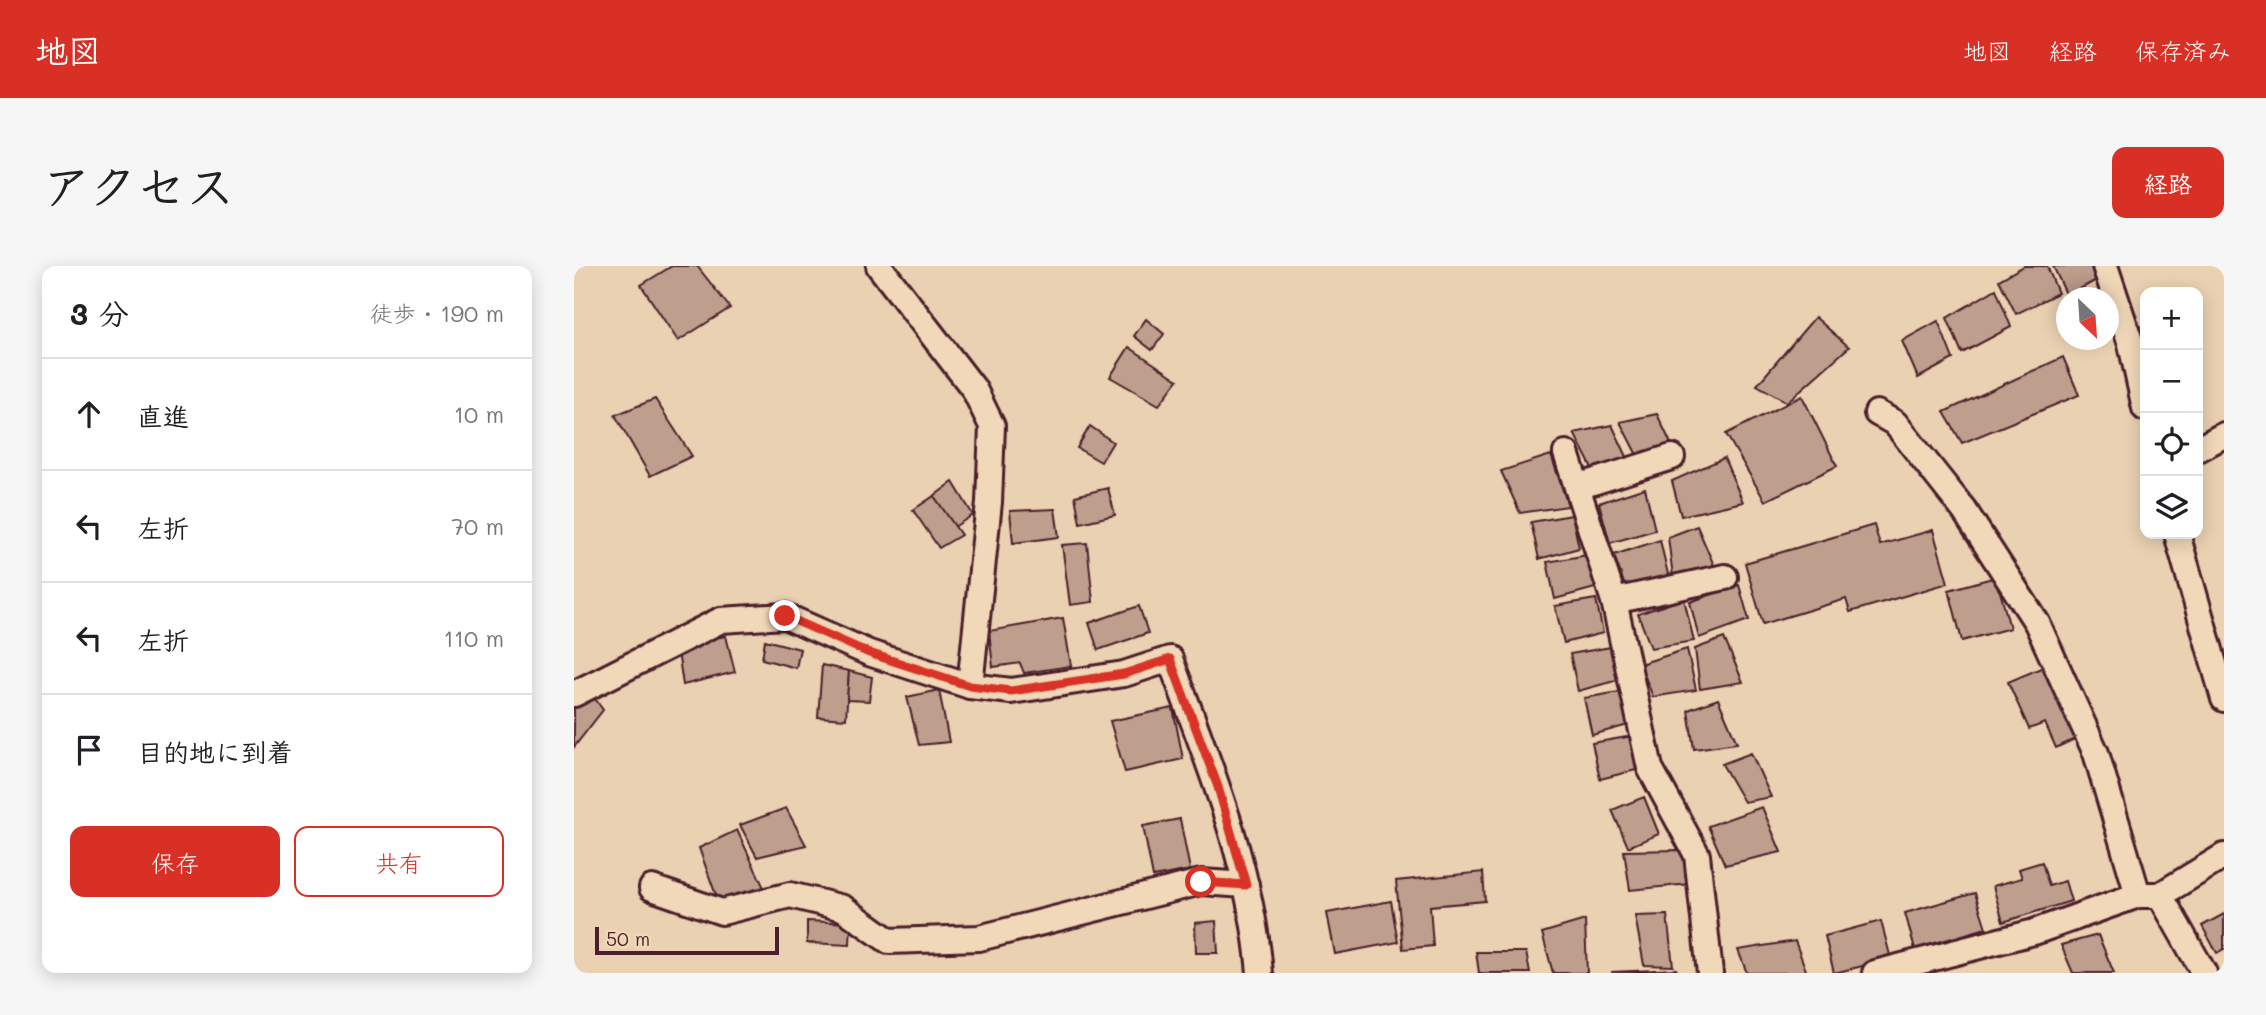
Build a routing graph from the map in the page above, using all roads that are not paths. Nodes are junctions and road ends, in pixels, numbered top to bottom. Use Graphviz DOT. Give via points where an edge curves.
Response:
graph roads {
  1 [pos="878,266"];
  2 [pos="2105,266"];
  3 [pos="2140,385"];
  4 [pos="1877,413"];
  5 [pos="2224,435"];
  6 [pos="2203,446"];
  7 [pos="1566,453"];
  8 [pos="1672,457"];
  9 [pos="1577,487"];
  10 [pos="2178,539"];
  11 [pos="1725,577"];
  12 [pos="1614,601"];
  13 [pos="970,686"];
  14 [pos="574,694"];
  15 [pos="2224,699"];
  16 [pos="2224,856"];
  17 [pos="1246,885"];
  18 [pos="652,888"];
  19 [pos="2149,895"];
  20 [pos="1260,973"];
  21 [pos="1710,973"];
  22 [pos="1875,973"];
  23 [pos="2204,973"];
  1 -- 13 [label="street" via="974,389 992,426"];
  2 -- 3 [label="street"];
  4 -- 19 [label="street" via="1895,422 1964,510 2037,623 2096,753"];
  5 -- 6 [label="street"];
  7 -- 9 [label="street"];
  8 -- 9 [label="street"];
  9 -- 12 [label="street"];
  10 -- 15 [label="street"];
  11 -- 12 [label="street"];
  12 -- 21 [label="street" via="1650,768 1697,855"];
  13 -- 14 [label="street" via="869,653 785,616 721,620"];
  13 -- 17 [label="street" via="1011,691 1124,674 1170,659 1218,787"];
  16 -- 19 [label="street"];
  17 -- 18 [label="street" via="1201,882 979,938 889,942 843,908 790,895 722,912"];
  17 -- 20 [label="street" via="1256,920"];
  19 -- 22 [label="street" via="2034,932"];
  19 -- 23 [label="street"];
}
